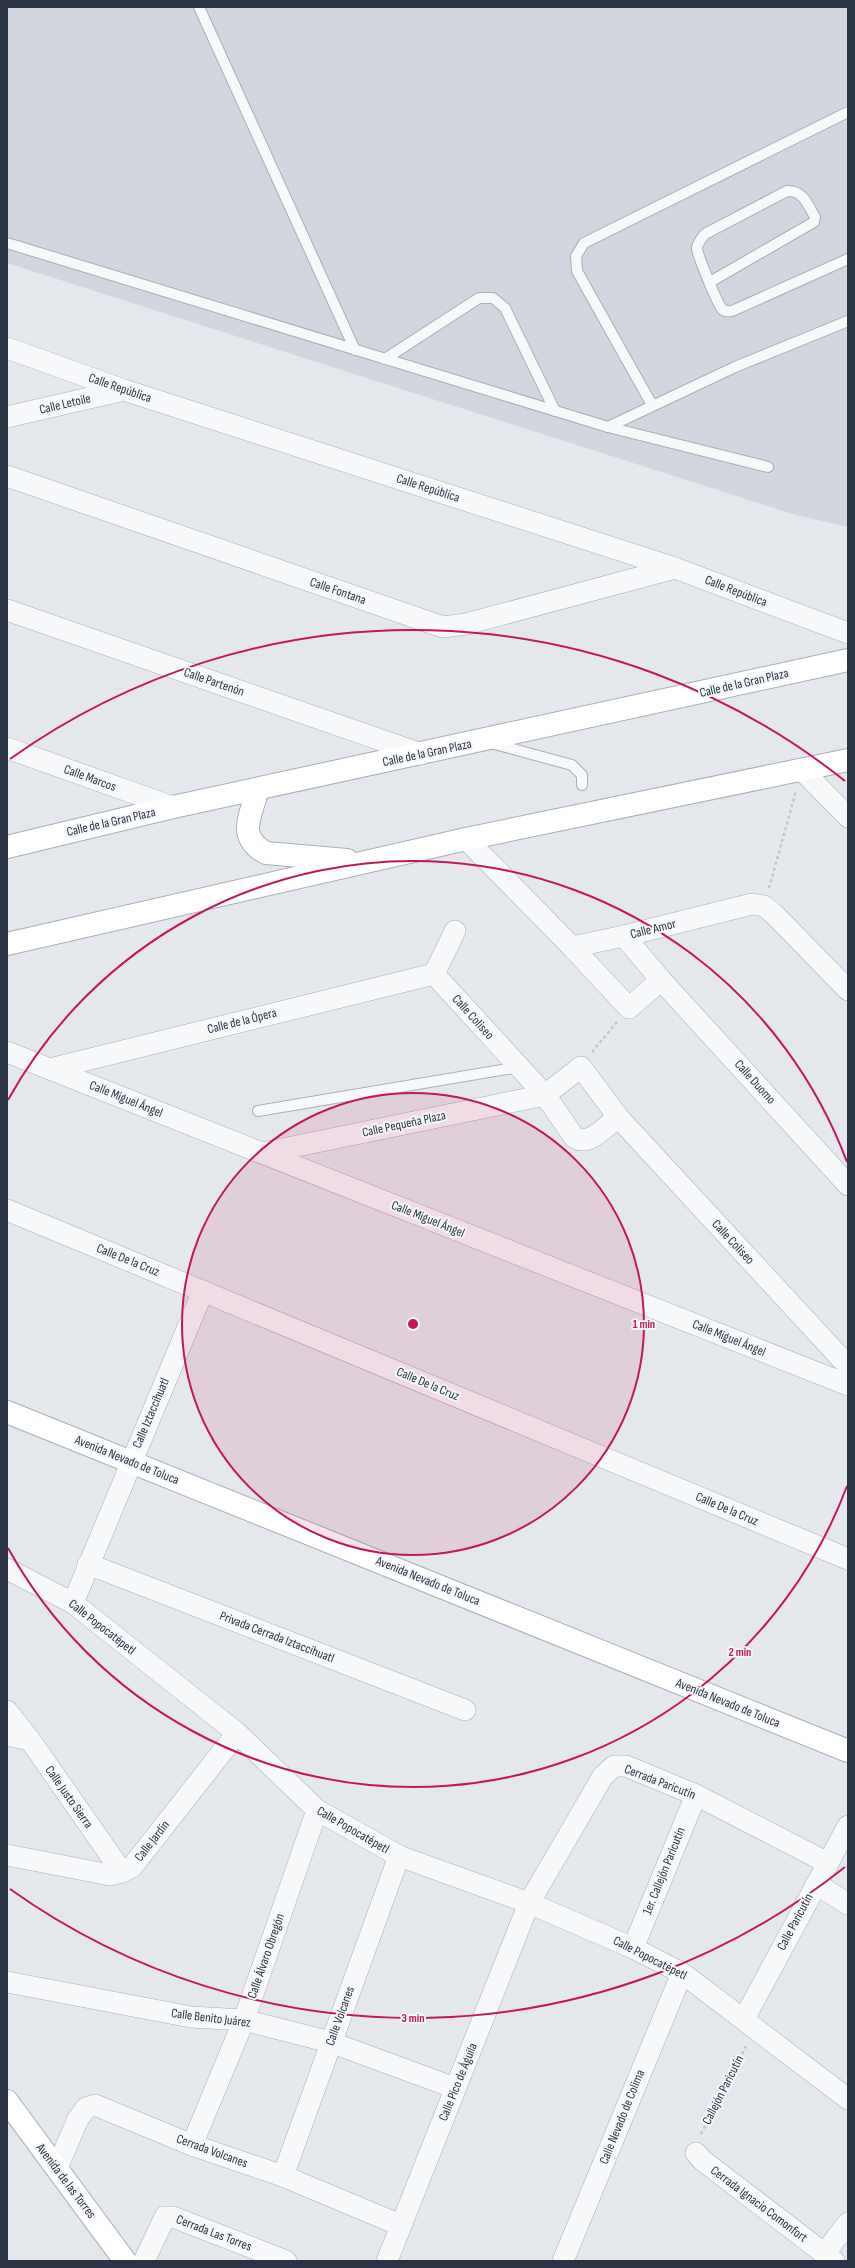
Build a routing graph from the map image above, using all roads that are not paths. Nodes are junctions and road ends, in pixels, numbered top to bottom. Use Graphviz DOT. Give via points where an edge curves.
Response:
graph roads {
  1 [pos="199,7"];
  2 [pos="848,112"];
  3 [pos="7,243"];
  4 [pos="848,259"];
  5 [pos="710,282"];
  6 [pos="848,321"];
  7 [pos="7,348"];
  8 [pos="355,350"];
  9 [pos="385,359"];
  10 [pos="124,390"];
  11 [pos="652,405"];
  12 [pos="555,411"];
  13 [pos="7,417"];
  14 [pos="608,427"];
  15 [pos="768,467"];
  16 [pos="7,476"];
  17 [pos="676,568"];
  18 [pos="7,610"];
  19 [pos="848,633"];
  20 [pos="848,660"];
  21 [pos="483,741"];
  22 [pos="7,748"];
  23 [pos="421,754"];
  24 [pos="848,760"];
  25 [pos="801,769"];
  26 [pos="582,785"];
  27 [pos="258,789"];
  28 [pos="173,807"];
  29 [pos="848,817"];
  30 [pos="466,839"];
  31 [pos="7,847"];
  32 [pos="368,861"];
  33 [pos="455,931"];
  34 [pos="624,936"];
  35 [pos="7,944"];
  36 [pos="572,947"];
  37 [pos="434,974"];
  38 [pos="661,980"];
  39 [pos="848,990"];
  40 [pos="7,1052"];
  41 [pos="519,1067"];
  42 [pos="50,1069"];
  43 [pos="544,1095"];
  44 [pos="258,1111"];
  45 [pos="618,1117"];
  46 [pos="263,1153"];
  47 [pos="848,1185"];
  48 [pos="7,1210"];
  49 [pos="203,1291"];
  50 [pos="848,1366"];
  51 [pos="848,1385"];
  52 [pos="7,1412"];
  53 [pos="131,1461"];
  54 [pos="848,1559"];
  55 [pos="88,1564"];
  56 [pos="7,1568"];
  57 [pos="73,1603"];
  58 [pos="465,1710"];
  59 [pos="7,1711"];
  60 [pos="237,1734"];
  61 [pos="7,1735"];
  62 [pos="30,1740"];
  63 [pos="848,1752"];
  64 [pos="696,1795"];
  65 [pos="317,1810"];
  66 [pos="848,1826"];
  67 [pos="7,1854"];
  68 [pos="399,1856"];
  69 [pos="828,1863"];
  70 [pos="122,1872"];
  71 [pos="816,1884"];
  72 [pos="529,1903"];
  73 [pos="848,1904"];
  74 [pos="633,1948"];
  75 [pos="682,1973"];
  76 [pos="7,1982"];
  77 [pos="244,2020"];
  78 [pos="749,2023"];
  79 [pos="330,2042"];
  80 [pos="455,2088"];
  81 [pos="848,2099"];
  82 [pos="7,2101"];
  83 [pos="192,2145"];
  84 [pos="696,2153"];
  85 [pos="57,2168"];
  86 [pos="283,2176"];
  87 [pos="848,2223"];
  88 [pos="400,2224"];
  89 [pos="829,2257"];
  90 [pos="125,2261"];
  91 [pos="144,2261"];
  92 [pos="286,2261"];
  93 [pos="387,2261"];
  94 [pos="563,2261"];
  1 -- 8 [label="lane"];
  2 -- 11 [label="lane" via="584,243 576,256 577,271"];
  3 -- 8 [label="lane"];
  4 -- 5 [label="lane" via="726,312 721,309"];
  5 -- 5 [label="lane" via="814,222 815,217 801,195 795,190 787,191 705,234 697,249"];
  6 -- 11 [label="lane" via="735,367"];
  7 -- 10 [label="street, Calle República"];
  8 -- 9 [label="lane"];
  9 -- 12 [label="lane"];
  9 -- 12 [label="lane" via="479,298 493,298 505,308"];
  10 -- 13 [label="street, Calle Letoile"];
  10 -- 17 [label="street, Calle República"];
  11 -- 14 [label="lane"];
  12 -- 14 [label="lane"];
  14 -- 15 [label="lane"];
  16 -- 17 [label="street, Calle Fontana" via="443,627 466,624"];
  17 -- 19 [label="street, Calle República"];
  18 -- 23 [label="street, Calle Partenón"];
  20 -- 21 [label="street, Calle de la Gran Plaza"];
  21 -- 23 [label="street, Calle de la Gran Plaza"];
  21 -- 26 [label="lane" via="572,765 582,775"];
  22 -- 28 [label="street, Calle Marcos"];
  23 -- 27 [label="street, Calle de la Gran Plaza"];
  24 -- 25 [label="street"];
  25 -- 29 [label="street"];
  25 -- 30 [label="street"];
  27 -- 28 [label="street, Calle de la Gran Plaza"];
  27 -- 32 [label="street" via="247,828 252,843 259,848 266,852"];
  28 -- 31 [label="street, Calle de la Gran Plaza"];
  30 -- 32 [label="street"];
  30 -- 36 [label="street"];
  32 -- 35 [label="street"];
  33 -- 37 [label="street"];
  34 -- 36 [label="street, Calle Amor"];
  34 -- 38 [label="street, Calle Duomo"];
  34 -- 39 [label="street, Calle Amor" via="752,904 764,906"];
  36 -- 38 [label="street" via="629,1008"];
  37 -- 41 [label="street, Calle Coliseo"];
  37 -- 42 [label="street, Calle de la Ópera"];
  38 -- 47 [label="street, Calle Duomo"];
  40 -- 42 [label="street, Calle Miguel Ángel"];
  41 -- 43 [label="street, Calle Coliseo"];
  41 -- 44 [label="lane"];
  42 -- 46 [label="street, Calle Miguel Ángel"];
  43 -- 45 [label="street, Calle Coliseo" via="574,1137 580,1141 587,1141"];
  43 -- 45 [label="street, Calle Coliseo" via="581,1067"];
  43 -- 46 [label="street, Calle Pequeña Plaza"];
  45 -- 50 [label="street, Calle Coliseo"];
  46 -- 51 [label="street, Calle Miguel Ángel"];
  48 -- 49 [label="street, Calle De la Cruz"];
  49 -- 53 [label="street, Calle Iztaccíhuatl"];
  49 -- 54 [label="street, Calle De la Cruz"];
  52 -- 53 [label="street, Avenida Nevado de Toluca"];
  53 -- 55 [label="street, Calle Iztaccíhuatl"];
  53 -- 63 [label="street, Avenida Nevado de Toluca"];
  55 -- 57 [label="street, Calle Iztaccíhuatl"];
  55 -- 58 [label="street, Privada Cerrada Iztaccíhuatl"];
  56 -- 57 [label="street, Calle Popocatépetl"];
  57 -- 60 [label="street, Calle Popocatépetl"];
  59 -- 62 [label="street, Calle Justo Sierra"];
  60 -- 65 [label="street, Calle Popocatépetl"];
  60 -- 70 [label="street, Calle Jardín" via="132,1867"];
  61 -- 62 [label="street"];
  62 -- 70 [label="street, Calle Justo Sierra"];
  64 -- 69 [label="street, Cerrada Paricutín"];
  64 -- 72 [label="street, Cerrada Paricutín" via="626,1766 614,1766 603,1776"];
  64 -- 74 [label="street, 1er. Callejón Paricutín"];
  65 -- 68 [label="street, Calle Popocatépetl"];
  65 -- 77 [label="street, Calle Álvaro Obregón"];
  66 -- 69 [label="street, Calle Paricutín"];
  67 -- 70 [label="street, Calle Jardín" via="110,1875"];
  68 -- 72 [label="street, Calle Popocatépetl"];
  68 -- 79 [label="street, Calle Volcanes"];
  69 -- 71 [label="street, Calle Paricutín"];
  71 -- 73 [label="street"];
  71 -- 78 [label="street, Calle Paricutín"];
  72 -- 74 [label="street, Calle Popocatépetl"];
  72 -- 80 [label="street, Calle Pico de Águila"];
  74 -- 75 [label="street, Calle Popocatépetl"];
  75 -- 78 [label="street, Calle Popocatépetl"];
  75 -- 94 [label="street, Calle Nevado de Colima"];
  76 -- 77 [label="street, Calle Benito Juárez" via="191,2017"];
  77 -- 79 [label="street, Calle Benito Juárez"];
  77 -- 83 [label="street, Calle Álvaro Obregón"];
  78 -- 81 [label="street, Calle Popocatépetl"];
  79 -- 80 [label="street, Calle Benito Juárez"];
  79 -- 86 [label="street, Calle Volcanes"];
  80 -- 88 [label="street, Calle Pico de Águila"];
  82 -- 85 [label="street, Avenida de las Torres"];
  83 -- 85 [label="street, Cerrada Volcanes" via="95,2105 86,2108 78,2119"];
  83 -- 86 [label="street, Cerrada Volcanes"];
  84 -- 89 [label="street, Cerrada Ignacio Comonfort"];
  85 -- 90 [label="street, Avenida de las Torres"];
  86 -- 88 [label="street, Cerrada Volcanes"];
  87 -- 89 [label="street, Cerrada Ignacio Comonfort"];
  88 -- 93 [label="street, Calle Pico de Águila"];
  91 -- 92 [label="street, Cerrada Las Torres" via="165,2217 173,2217"];
}
